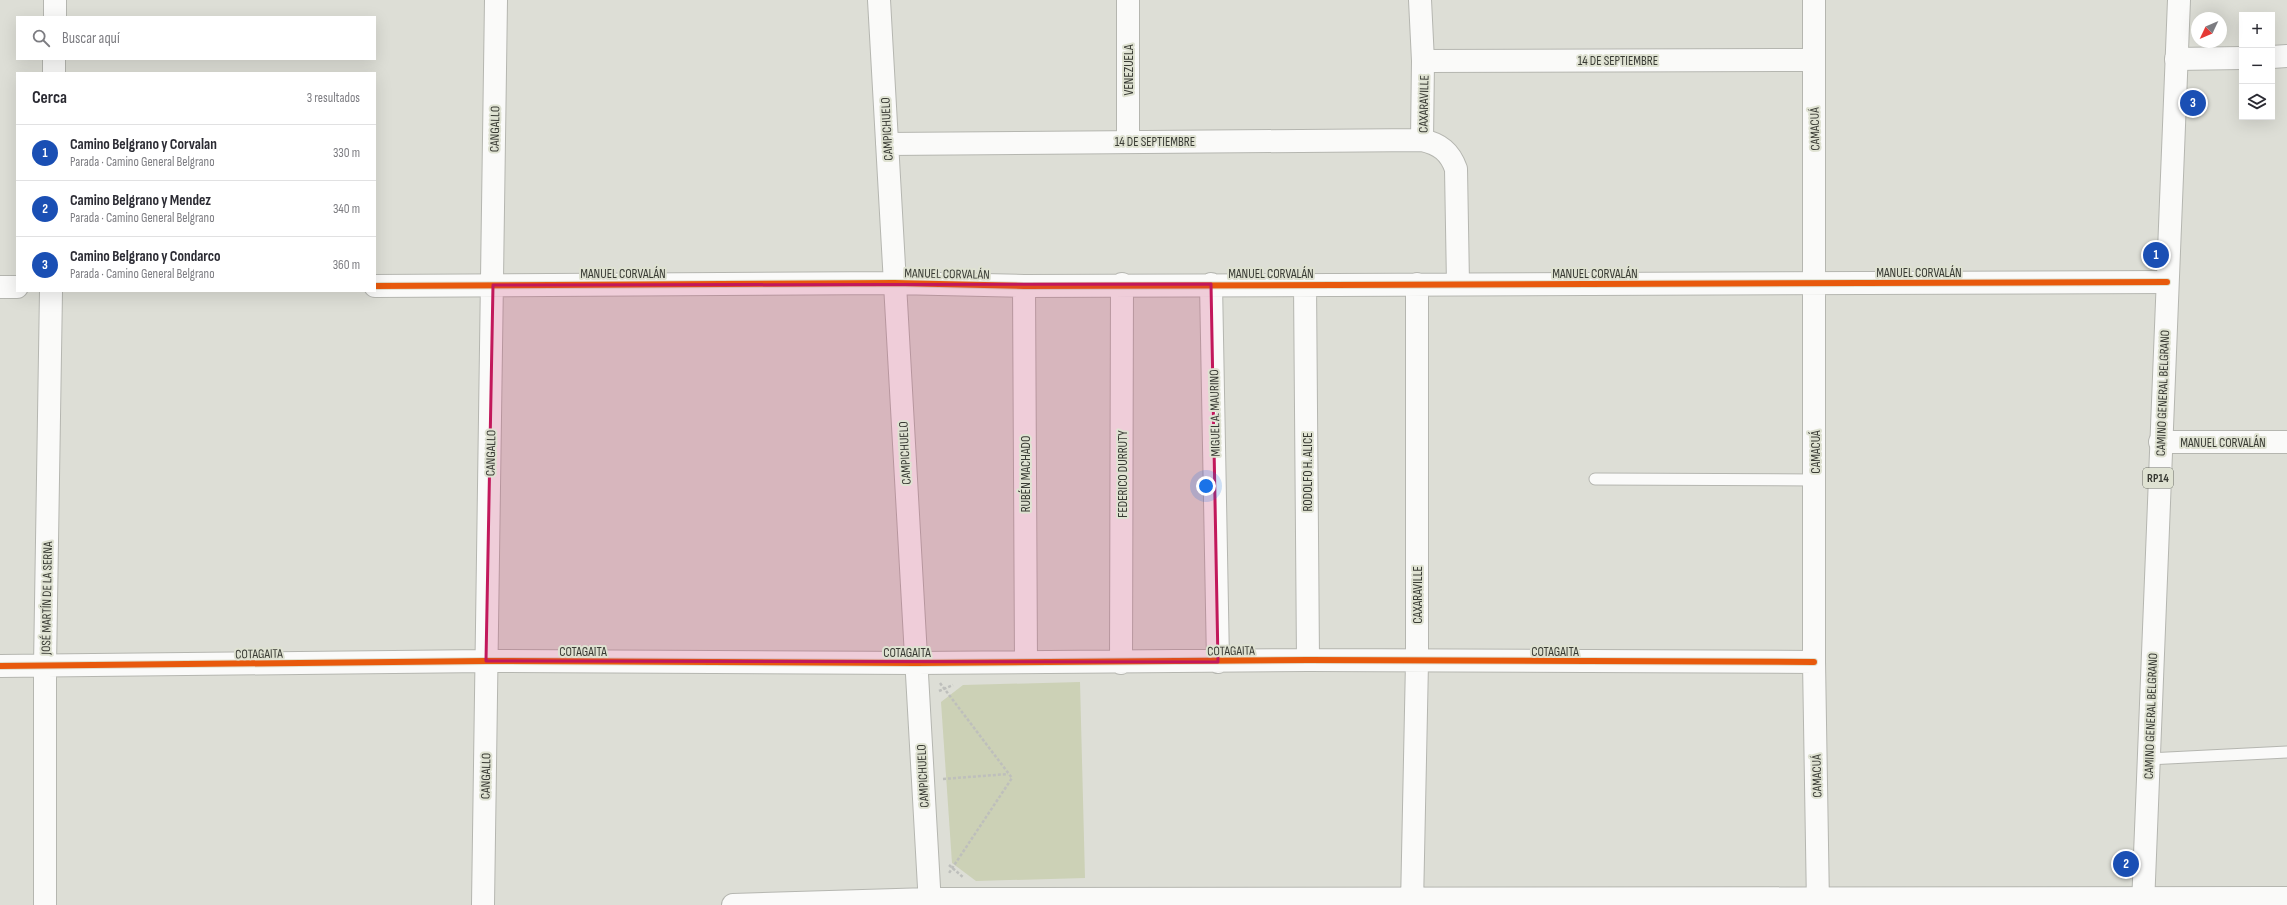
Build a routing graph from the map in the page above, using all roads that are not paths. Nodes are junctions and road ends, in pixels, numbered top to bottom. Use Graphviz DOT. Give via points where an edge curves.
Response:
graph roads {
  1 [pos="55,0"];
  2 [pos="496,0"];
  3 [pos="879,0"];
  4 [pos="1128,0"];
  5 [pos="1420,0"];
  6 [pos="1814,0"];
  7 [pos="2179,0"];
  8 [pos="55,16"];
  9 [pos="2287,56"];
  10 [pos="2275,57"];
  11 [pos="2239,58"];
  12 [pos="2176,59"];
  13 [pos="54,60"];
  14 [pos="1423,60"];
  15 [pos="1813,60"];
  16 [pos="54,72"];
  17 [pos="1422,140"];
  18 [pos="1128,141"];
  19 [pos="887,144"];
  20 [pos="2167,282"];
  21 [pos="894,283"];
  22 [pos="1305,283"];
  23 [pos="1815,283"];
  24 [pos="1122,284"];
  25 [pos="1211,284"];
  26 [pos="1417,284"];
  27 [pos="1458,284"];
  28 [pos="493,285"];
  29 [pos="376,286"];
  30 [pos="1024,286"];
  31 [pos="0,287"];
  32 [pos="16,287"];
  33 [pos="51,292"];
  34 [pos="2160,442"];
  35 [pos="2287,442"];
  36 [pos="1595,479"];
  37 [pos="1815,480"];
  38 [pos="1308,660"];
  39 [pos="486,661"];
  40 [pos="1026,662"];
  41 [pos="1218,662"];
  42 [pos="1417,662"];
  43 [pos="1814,662"];
  44 [pos="1121,663"];
  45 [pos="916,664"];
  46 [pos="0,666"];
  47 [pos="45,666"];
  48 [pos="2287,752"];
  49 [pos="2148,759"];
  50 [pos="929,895"];
  51 [pos="2287,898"];
  52 [pos="1412,901"];
  53 [pos="2143,901"];
  54 [pos="1818,902"];
  55 [pos="44,905"];
  56 [pos="484,905"];
  57 [pos="733,905"];
  1 -- 8 [label="street"];
  2 -- 28 [label="street, CANGALLO"];
  3 -- 19 [label="street, CAMPICHUELO"];
  4 -- 18 [label="street, VENEZUELA"];
  5 -- 14 [label="street, CAXARAVILLE"];
  6 -- 15 [label="street, CAMACUÁ"];
  7 -- 12 [label="street, CAMINO GENERAL BELGRANO / RP14"];
  9 -- 10 [label="street"];
  11 -- 12 [label="street"];
  12 -- 20 [label="street, CAMINO GENERAL BELGRANO / RP14"];
  13 -- 16 [label="street"];
  14 -- 15 [label="street, 14 DE SEPTIEMBRE"];
  14 -- 17 [label="street, CAXARAVILLE"];
  15 -- 23 [label="street, CAMACUÁ"];
  17 -- 18 [label="street, 14 DE SEPTIEMBRE"];
  17 -- 27 [label="street, CAXARAVILLE" via="1434,142 1444,148 1456,169"];
  18 -- 19 [label="street, 14 DE SEPTIEMBRE"];
  19 -- 21 [label="street, CAMPICHUELO"];
  20 -- 23 [label="street, MANUEL CORVALÁN"];
  20 -- 34 [label="street, CAMINO GENERAL BELGRANO / RP14"];
  21 -- 28 [label="street, MANUEL CORVALÁN"];
  21 -- 30 [label="street, MANUEL CORVALÁN"];
  21 -- 45 [label="street, CAMPICHUELO"];
  22 -- 25 [label="street, MANUEL CORVALÁN"];
  22 -- 26 [label="street, MANUEL CORVALÁN"];
  22 -- 38 [label="street, RODOLFO H. ALICE"];
  23 -- 27 [label="street, MANUEL CORVALÁN"];
  23 -- 37 [label="street, CAMACUÁ"];
  24 -- 25 [label="street, MANUEL CORVALÁN"];
  24 -- 30 [label="street, MANUEL CORVALÁN"];
  24 -- 44 [label="street, FEDERICO DURRUTY"];
  25 -- 41 [label="street, MIGUEL A. MAURINO"];
  26 -- 27 [label="street, MANUEL CORVALÁN"];
  26 -- 42 [label="street, CAXARAVILLE"];
  28 -- 29 [label="street, MANUEL CORVALÁN"];
  28 -- 39 [label="street, CANGALLO"];
  30 -- 40 [label="street, RUBÉN MACHADO"];
  31 -- 32 [label="street"];
  33 -- 47 [label="street, JOSÉ MARTÍN DE LA SERNA"];
  34 -- 35 [label="street, MANUEL CORVALÁN"];
  34 -- 49 [label="street, CAMINO GENERAL BELGRANO / RP14"];
  36 -- 37 [label="lane"];
  37 -- 43 [label="street, CAMACUÁ"];
  38 -- 41 [label="street, COTAGAITA"];
  38 -- 42 [label="street, COTAGAITA"];
  39 -- 45 [label="street, COTAGAITA"];
  39 -- 47 [label="street, COTAGAITA"];
  39 -- 56 [label="street, CANGALLO"];
  40 -- 44 [label="street, COTAGAITA"];
  40 -- 45 [label="street, COTAGAITA"];
  41 -- 44 [label="street, COTAGAITA"];
  42 -- 43 [label="street, COTAGAITA"];
  42 -- 52 [label="street, CAXARAVILLE"];
  43 -- 54 [label="street, CAMACUÁ"];
  45 -- 50 [label="street, CAMPICHUELO"];
  46 -- 47 [label="street, COTAGAITA"];
  47 -- 55 [label="street, JOSÉ MARTÍN DE LA SERNA"];
  48 -- 49 [label="lane"];
  49 -- 53 [label="street, CAMINO GENERAL BELGRANO / RP14"];
  50 -- 52 [label="street"];
  50 -- 57 [label="street"];
  51 -- 53 [label="street"];
  52 -- 54 [label="street"];
  53 -- 54 [label="street"];
}
